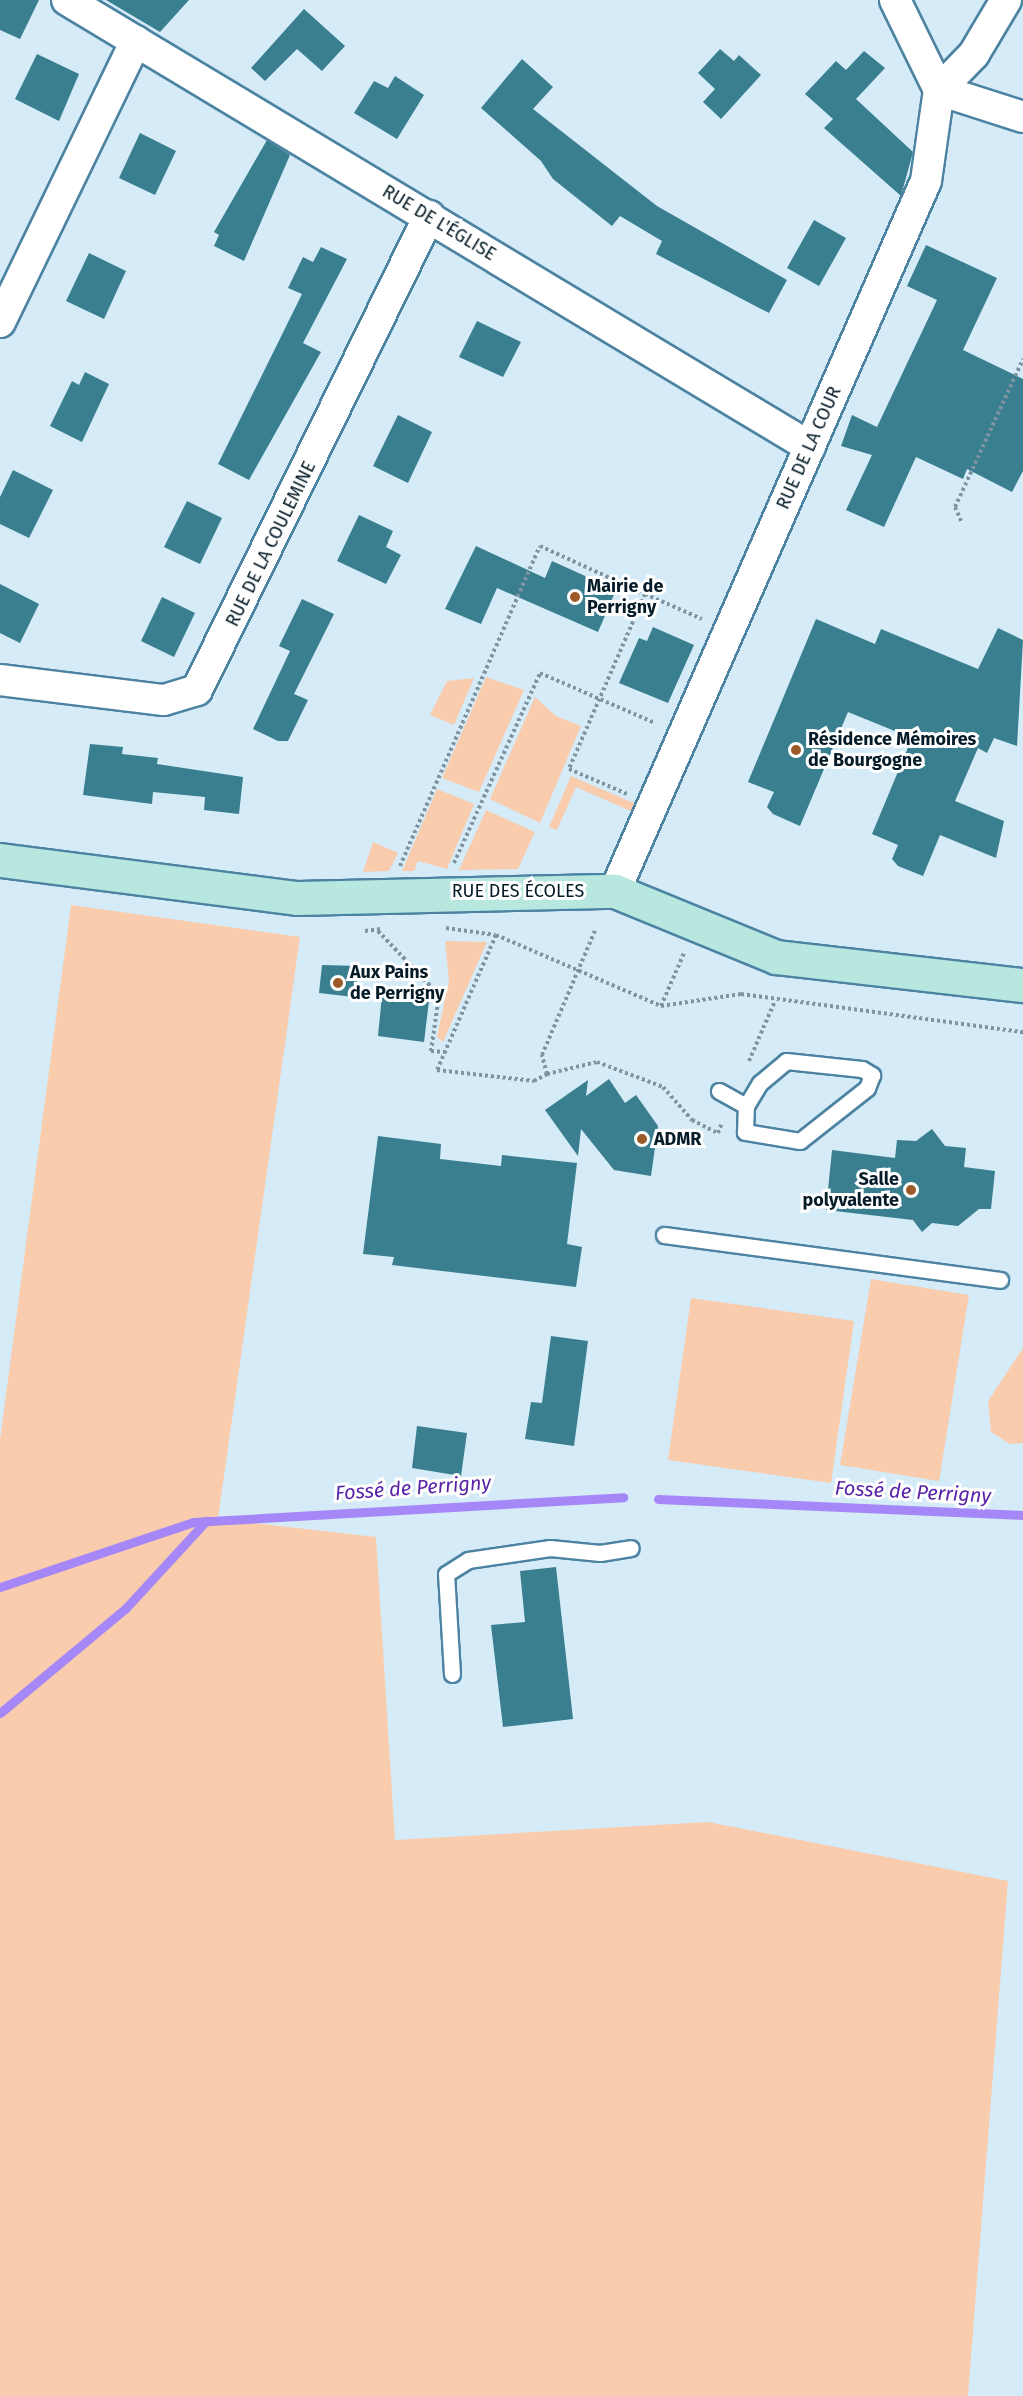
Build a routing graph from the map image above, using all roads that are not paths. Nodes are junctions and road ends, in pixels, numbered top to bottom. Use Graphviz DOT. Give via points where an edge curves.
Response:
graph roads {
  1 [pos="67,0"];
  2 [pos="894,0"];
  3 [pos="1006,0"];
  4 [pos="136,41"];
  5 [pos="939,90"];
  6 [pos="1023,117"];
  7 [pos="429,216"];
  8 [pos="0,322"];
  9 [pos="810,447"];
  10 [pos="0,680"];
  11 [pos="0,860"];
  12 [pos="615,891"];
  13 [pos="1023,985"];
  14 [pos="733,1098"];
  15 [pos="664,1235"];
  16 [pos="1000,1280"];
  17 [pos="631,1548"];
  18 [pos="453,1674"];
  1 -- 4 [label="street, RUE DE L'ÉGLISE"];
  2 -- 5 [label="street"];
  3 -- 5 [label="street" via="974,54"];
  4 -- 7 [label="street, RUE DE L'ÉGLISE"];
  4 -- 8 [label="street"];
  5 -- 6 [label="street"];
  5 -- 9 [label="street, RUE DE LA COUR" via="926,181"];
  7 -- 9 [label="street, RUE DE L'ÉGLISE"];
  7 -- 10 [label="street, RUE DE LA COULEMINE" via="197,690 164,700"];
  9 -- 12 [label="street, RUE DE LA COUR"];
  11 -- 12 [label="main road, RUE DES ÉCOLES" via="297,898"];
  12 -- 13 [label="main road, RUE DES ÉCOLES" via="776,957"];
  14 -- 14 [label="lane" via="745,1132 800,1141 867,1088 872,1075 862,1069 786,1061 760,1083"];
  15 -- 16 [label="lane"];
  17 -- 18 [label="lane" via="600,1553 550,1548 468,1560 446,1574"];
}
